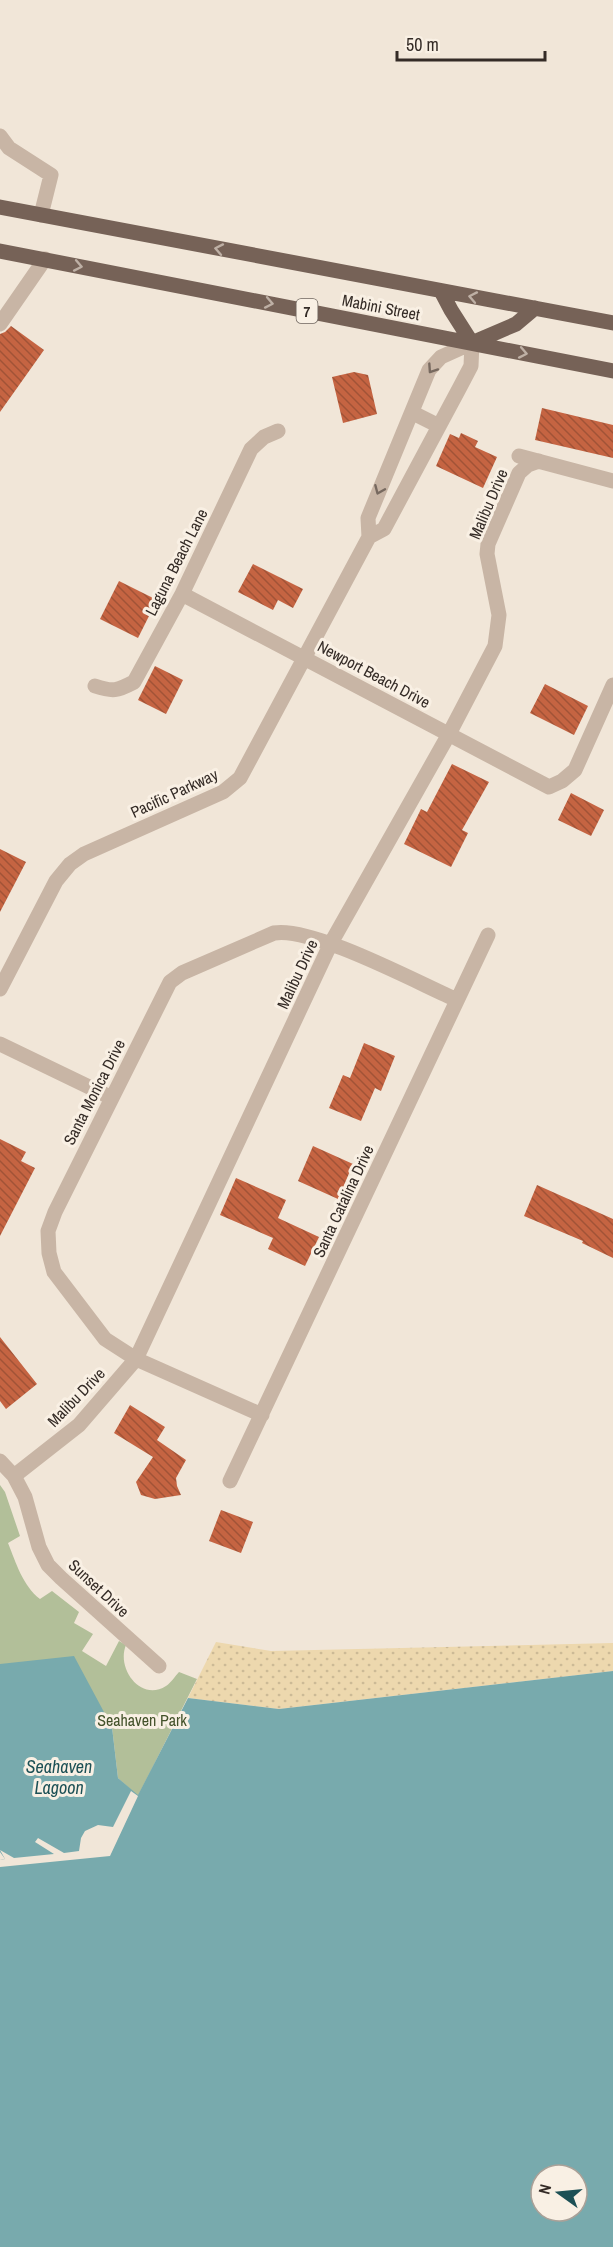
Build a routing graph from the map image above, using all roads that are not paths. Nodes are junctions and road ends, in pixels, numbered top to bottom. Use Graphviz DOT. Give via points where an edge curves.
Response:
graph roads {
  1 [pos="0,136"];
  2 [pos="0,207"];
  3 [pos="41,215"];
  4 [pos="0,251"];
  5 [pos="45,260"];
  6 [pos="441,291"];
  7 [pos="535,309"];
  8 [pos="613,323"];
  9 [pos="0,324"];
  10 [pos="471,343"];
  11 [pos="613,371"];
  12 [pos="412,413"];
  13 [pos="439,426"];
  14 [pos="278,431"];
  15 [pos="519,456"];
  16 [pos="539,461"];
  17 [pos="613,481"];
  18 [pos="369,537"];
  19 [pos="182,594"];
  20 [pos="305,658"];
  21 [pos="613,684"];
  22 [pos="95,686"];
  23 [pos="449,734"];
  24 [pos="488,935"];
  25 [pos="331,943"];
  26 [pos="0,989"];
  27 [pos="457,1000"];
  28 [pos="0,1044"];
  29 [pos="112,1098"];
  30 [pos="136,1359"];
  31 [pos="262,1415"];
  32 [pos="0,1461"];
  33 [pos="14,1476"];
  34 [pos="230,1482"];
  35 [pos="159,1666"];
  1 -- 3 [label="street" via="9,148 51,175"];
  2 -- 3 [label="main road, Mabini Street"];
  6 -- 3 [label="main road, Mabini Street, one-way"];
  4 -- 5 [label="main road, Mabini Street / 7"];
  5 -- 9 [label="street"];
  5 -- 10 [label="main road, Mabini Street / 7, one-way"];
  7 -- 6 [label="main road, Mabini Street, one-way"];
  6 -- 10 [label="main road"];
  7 -- 8 [label="main road, Mabini Street"];
  7 -- 10 [label="main road" via="516,324"];
  10 -- 11 [label="main road, Mabini Street / 7, one-way"];
  10 -- 12 [label="street, Pacific Parkway, one-way" via="441,357 429,370"];
  10 -- 13 [label="street, Pacific Parkway" via="471,366"];
  12 -- 13 [label="street"];
  12 -- 18 [label="street, Pacific Parkway, one-way" via="368,518"];
  13 -- 18 [label="street, Pacific Parkway" via="384,529"];
  14 -- 19 [label="street, Laguna Beach Lane" via="251,449"];
  15 -- 16 [label="street"];
  16 -- 17 [label="street"];
  16 -- 23 [label="street, Malibu Drive" via="519,473 488,544 499,631"];
  18 -- 20 [label="street, Pacific Parkway"];
  19 -- 20 [label="street, Newport Beach Drive"];
  19 -- 22 [label="street, Laguna Beach Lane" via="134,682 110,691"];
  20 -- 23 [label="street, Newport Beach Drive"];
  20 -- 26 [label="street, Pacific Parkway" via="233,785 70,864 50,890"];
  21 -- 23 [label="street, Newport Beach Drive" via="574,770 549,787"];
  23 -- 25 [label="street, Malibu Drive"];
  24 -- 27 [label="street, Santa Catalina Drive"];
  25 -- 27 [label="street, Santa Monica Drive"];
  25 -- 29 [label="street, Santa Monica Drive" via="285,931 274,933 182,973 170,982"];
  25 -- 30 [label="street, Malibu Drive"];
  27 -- 31 [label="street, Santa Catalina Drive"];
  28 -- 29 [label="street"];
  29 -- 30 [label="street, Santa Monica Drive" via="55,1212 48,1231 49,1253 54,1272 105,1339"];
  30 -- 31 [label="street, Santa Monica Drive"];
  30 -- 33 [label="street, Malibu Drive" via="79,1425"];
  31 -- 34 [label="street, Santa Catalina Drive"];
  32 -- 33 [label="street, Sunset Drive"];
  33 -- 35 [label="street, Sunset Drive" via="48,1565"];
}
